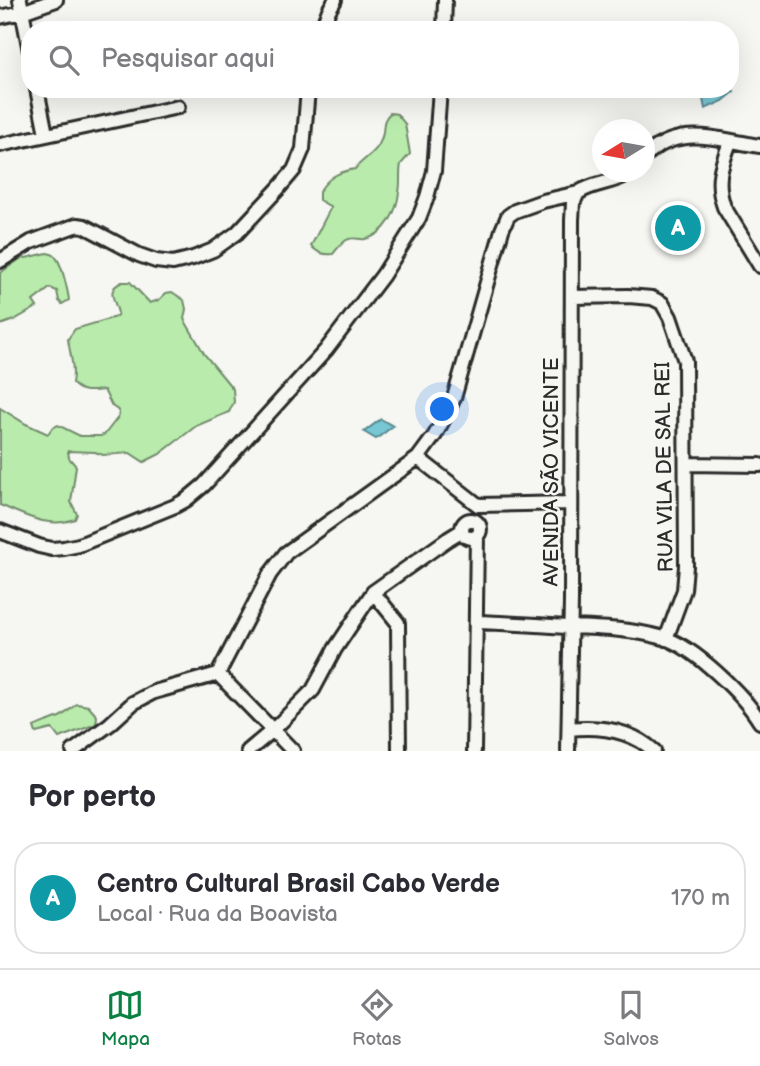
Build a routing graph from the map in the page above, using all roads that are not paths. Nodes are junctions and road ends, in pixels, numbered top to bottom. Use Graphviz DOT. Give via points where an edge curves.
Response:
graph roads {
  1 [pos="56,0"];
  2 [pos="335,0"];
  3 [pos="445,0"];
  4 [pos="21,6"];
  5 [pos="0,17"];
  6 [pos="325,21"];
  7 [pos="444,21"];
  8 [pos="39,98"];
  9 [pos="307,98"];
  10 [pos="439,98"];
  11 [pos="178,107"];
  12 [pos="46,134"];
  13 [pos="730,142"];
  14 [pos="0,145"];
  15 [pos="760,146"];
  16 [pos="655,149"];
  17 [pos="608,182"];
  18 [pos="578,193"];
  19 [pos="0,261"];
  20 [pos="760,266"];
  21 [pos="572,297"];
  22 [pos="418,458"];
  23 [pos="686,464"];
  24 [pos="760,465"];
  25 [pos="570,503"];
  26 [pos="478,505"];
  27 [pos="475,521"];
  28 [pos="0,531"];
  29 [pos="461,531"];
  30 [pos="477,536"];
  31 [pos="373,592"];
  32 [pos="476,622"];
  33 [pos="569,627"];
  34 [pos="666,639"];
  35 [pos="218,674"];
  36 [pos="760,722"];
  37 [pos="569,729"];
  38 [pos="273,730"];
  39 [pos="74,751"];
  40 [pos="248,751"];
  41 [pos="293,751"];
  42 [pos="399,751"];
  43 [pos="474,751"];
  44 [pos="568,751"];
  45 [pos="654,751"];
  1 -- 4 [label="street"];
  2 -- 6 [label="street"];
  3 -- 7 [label="street"];
  4 -- 5 [label="street"];
  8 -- 12 [label="street"];
  9 -- 19 [label="street" via="303,149 294,170 237,233 213,250 173,262 156,261 76,225 31,242"];
  10 -- 28 [label="street" via="434,171 419,218 326,350 204,485 175,506 79,545 52,549"];
  11 -- 12 [label="street"];
  12 -- 14 [label="street"];
  13 -- 15 [label="street"];
  13 -- 16 [label="street" via="689,136"];
  13 -- 20 [label="street" via="718,181 720,197"];
  17 -- 18 [label="street"];
  18 -- 21 [label="street, AVENIDA SÃO VICENTE" via="572,220"];
  18 -- 22 [label="street" via="524,207 508,216 454,398"];
  21 -- 23 [label="street, RUA VILA DE SAL REI" via="628,296 662,303 685,361"];
  21 -- 25 [label="street, AVENIDA SÃO VICENTE"];
  22 -- 26 [label="street"];
  22 -- 35 [label="street" via="286,553 270,574"];
  23 -- 24 [label="street"];
  23 -- 34 [label="street, RUA VILA DE SAL REI" via="684,590"];
  25 -- 26 [label="street"];
  25 -- 33 [label="street, AVENIDA SÃO VICENTE"];
  26 -- 27 [label="street"];
  27 -- 29 [label="street" via="464,523"];
  27 -- 30 [label="street" via="480,528"];
  29 -- 30 [label="street" via="469,539"];
  29 -- 31 [label="street"];
  30 -- 32 [label="street"];
  31 -- 38 [label="street" via="313,690"];
  31 -- 42 [label="street" via="398,623"];
  32 -- 33 [label="street"];
  32 -- 43 [label="street"];
  33 -- 34 [label="street" via="598,627"];
  33 -- 37 [label="street, AVENIDA SÃO VICENTE"];
  34 -- 36 [label="street" via="728,682"];
  35 -- 38 [label="street"];
  35 -- 39 [label="street" via="154,692 133,703"];
  37 -- 44 [label="street, AVENIDA SÃO VICENTE"];
  37 -- 45 [label="street" via="613,730"];
  38 -- 40 [label="street"];
  38 -- 41 [label="street"];
}
